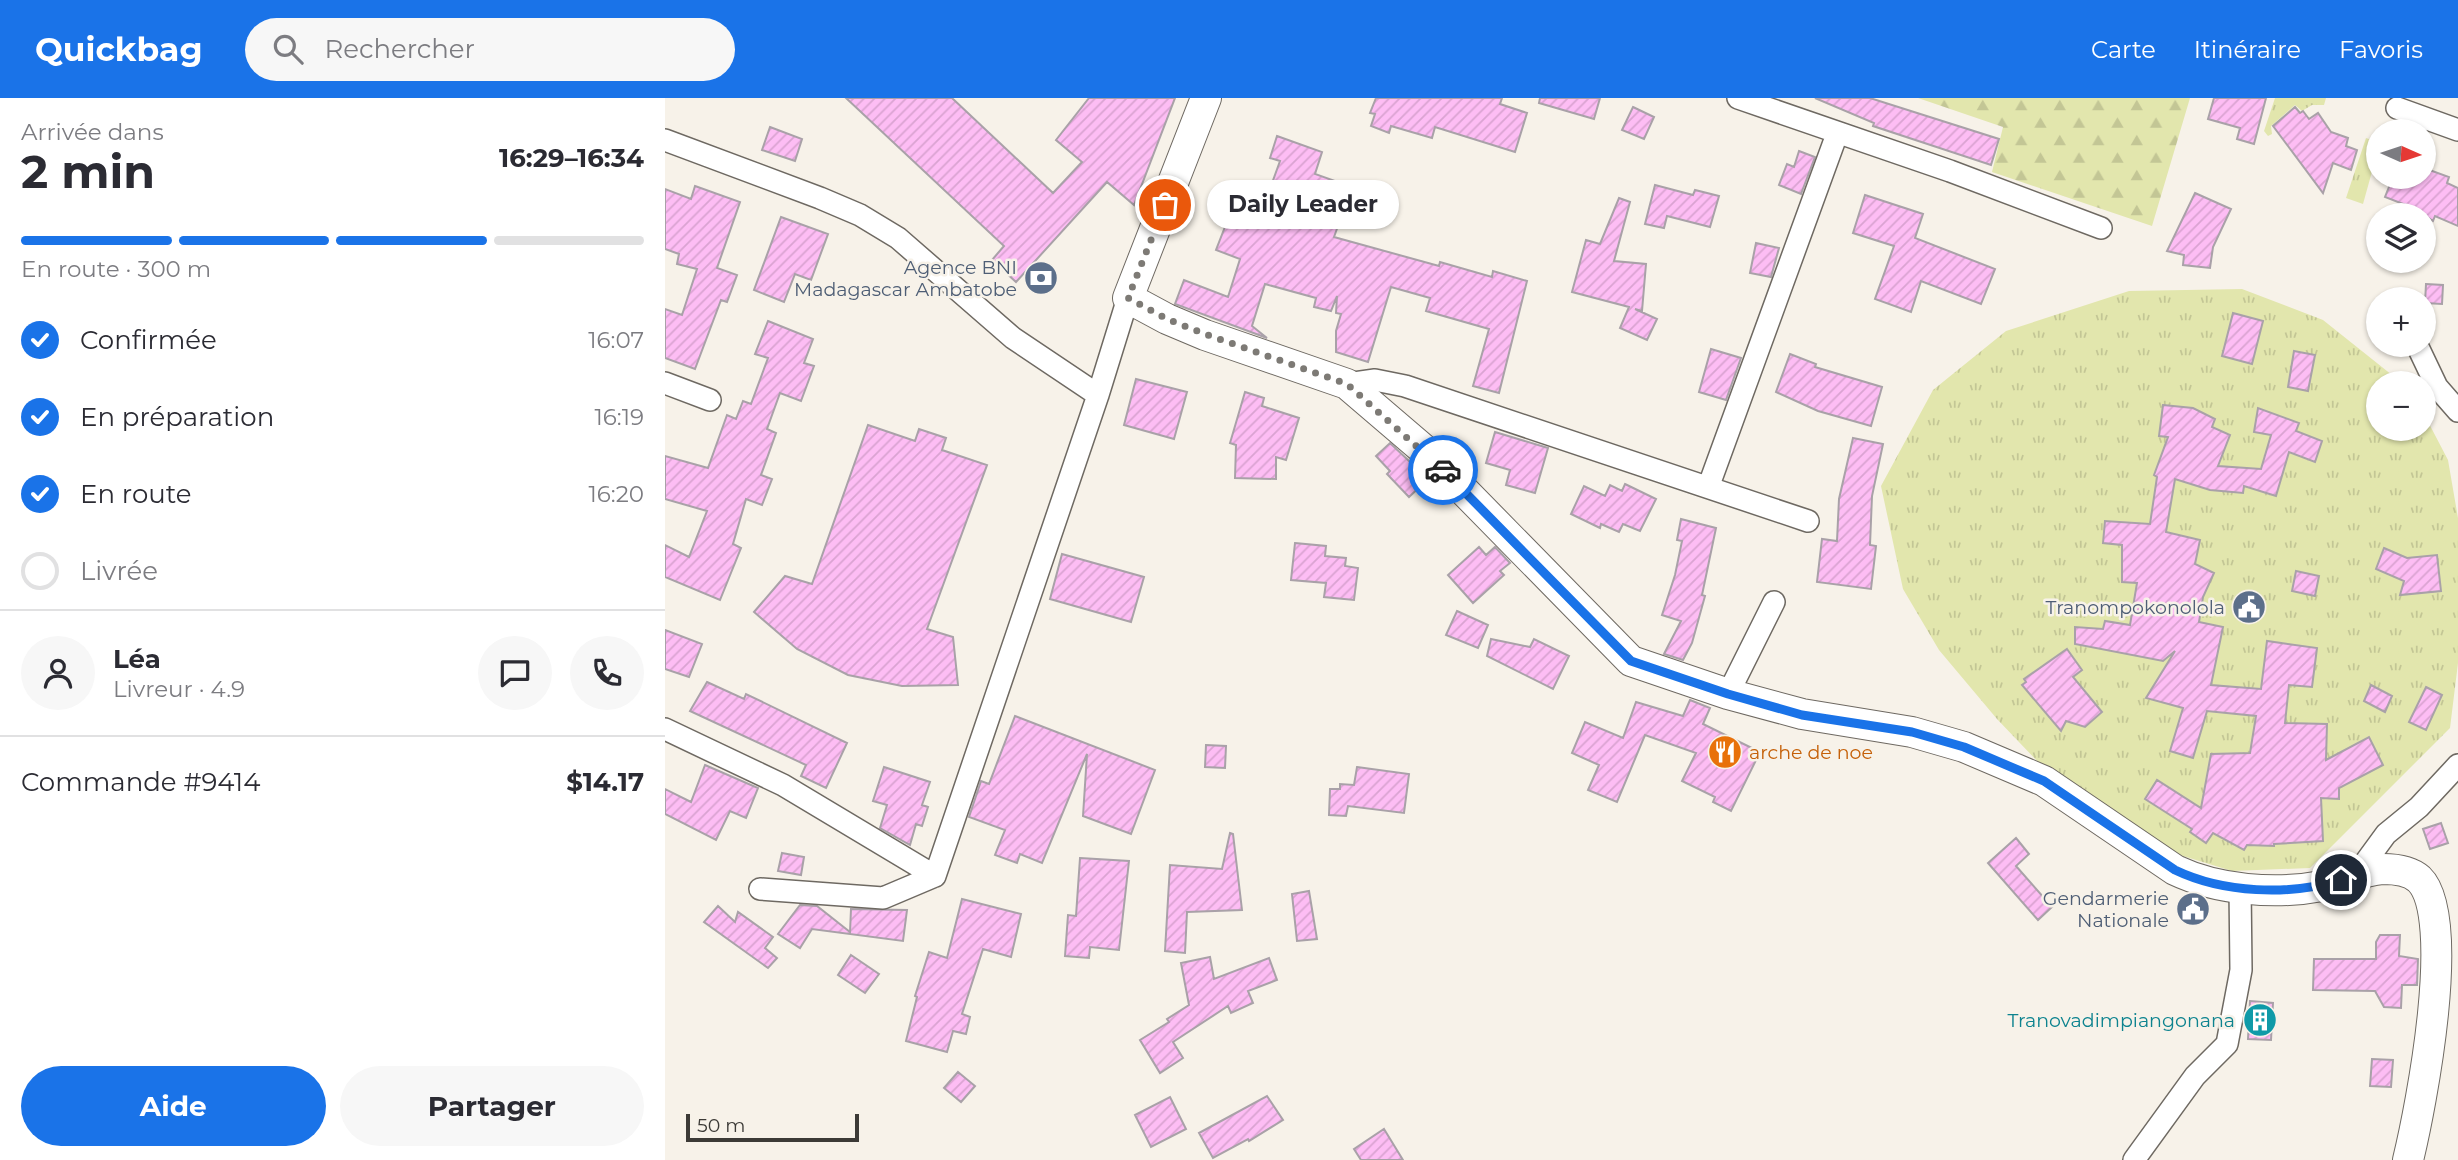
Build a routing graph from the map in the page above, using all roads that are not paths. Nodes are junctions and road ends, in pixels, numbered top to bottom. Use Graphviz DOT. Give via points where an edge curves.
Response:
graph roads {
  1 [pos="1206,98"];
  2 [pos="1738,98"];
  3 [pos="2397,108"];
  4 [pos="2458,130"];
  5 [pos="1837,134"];
  6 [pos="665,140"];
  7 [pos="2101,228"];
  8 [pos="1128,298"];
  9 [pos="2423,357"];
  10 [pos="665,383"];
  11 [pos="1347,384"];
  12 [pos="1098,395"];
  13 [pos="710,400"];
  14 [pos="2458,411"];
  15 [pos="1709,485"];
  16 [pos="1808,520"];
  17 [pos="1774,602"];
  18 [pos="1728,694"];
  19 [pos="665,729"];
  20 [pos="2458,765"];
  21 [pos="2356,875"];
  22 [pos="935,876"];
  23 [pos="2240,887"];
  24 [pos="760,888"];
  25 [pos="2134,1160"];
  26 [pos="2408,1160"];
  1 -- 8 [label="street"];
  2 -- 5 [label="street"];
  3 -- 4 [label="street"];
  5 -- 7 [label="street" via="1950,170"];
  5 -- 15 [label="street"];
  6 -- 12 [label="street" via="820,198 879,226 1013,338"];
  8 -- 11 [label="street" via="1192,330"];
  8 -- 12 [label="street"];
  9 -- 14 [label="street" via="2437,387"];
  10 -- 13 [label="street"];
  11 -- 15 [label="street" via="1375,380 1405,386"];
  11 -- 18 [label="street" via="1423,449 1631,661"];
  12 -- 22 [label="street"];
  15 -- 16 [label="street"];
  17 -- 18 [label="street"];
  18 -- 23 [label="street" via="1802,715 1912,732 1964,747 2044,781 2175,870 2197,880"];
  19 -- 22 [label="street" via="783,785"];
  20 -- 21 [label="street" via="2386,834"];
  21 -- 23 [label="street" via="2299,889"];
  21 -- 26 [label="street" via="2382,869 2419,878 2437,915 2440,952 2434,1016"];
  22 -- 24 [label="street" via="883,898"];
  23 -- 25 [label="street" via="2241,970 2227,1044 2195,1076"];
}
